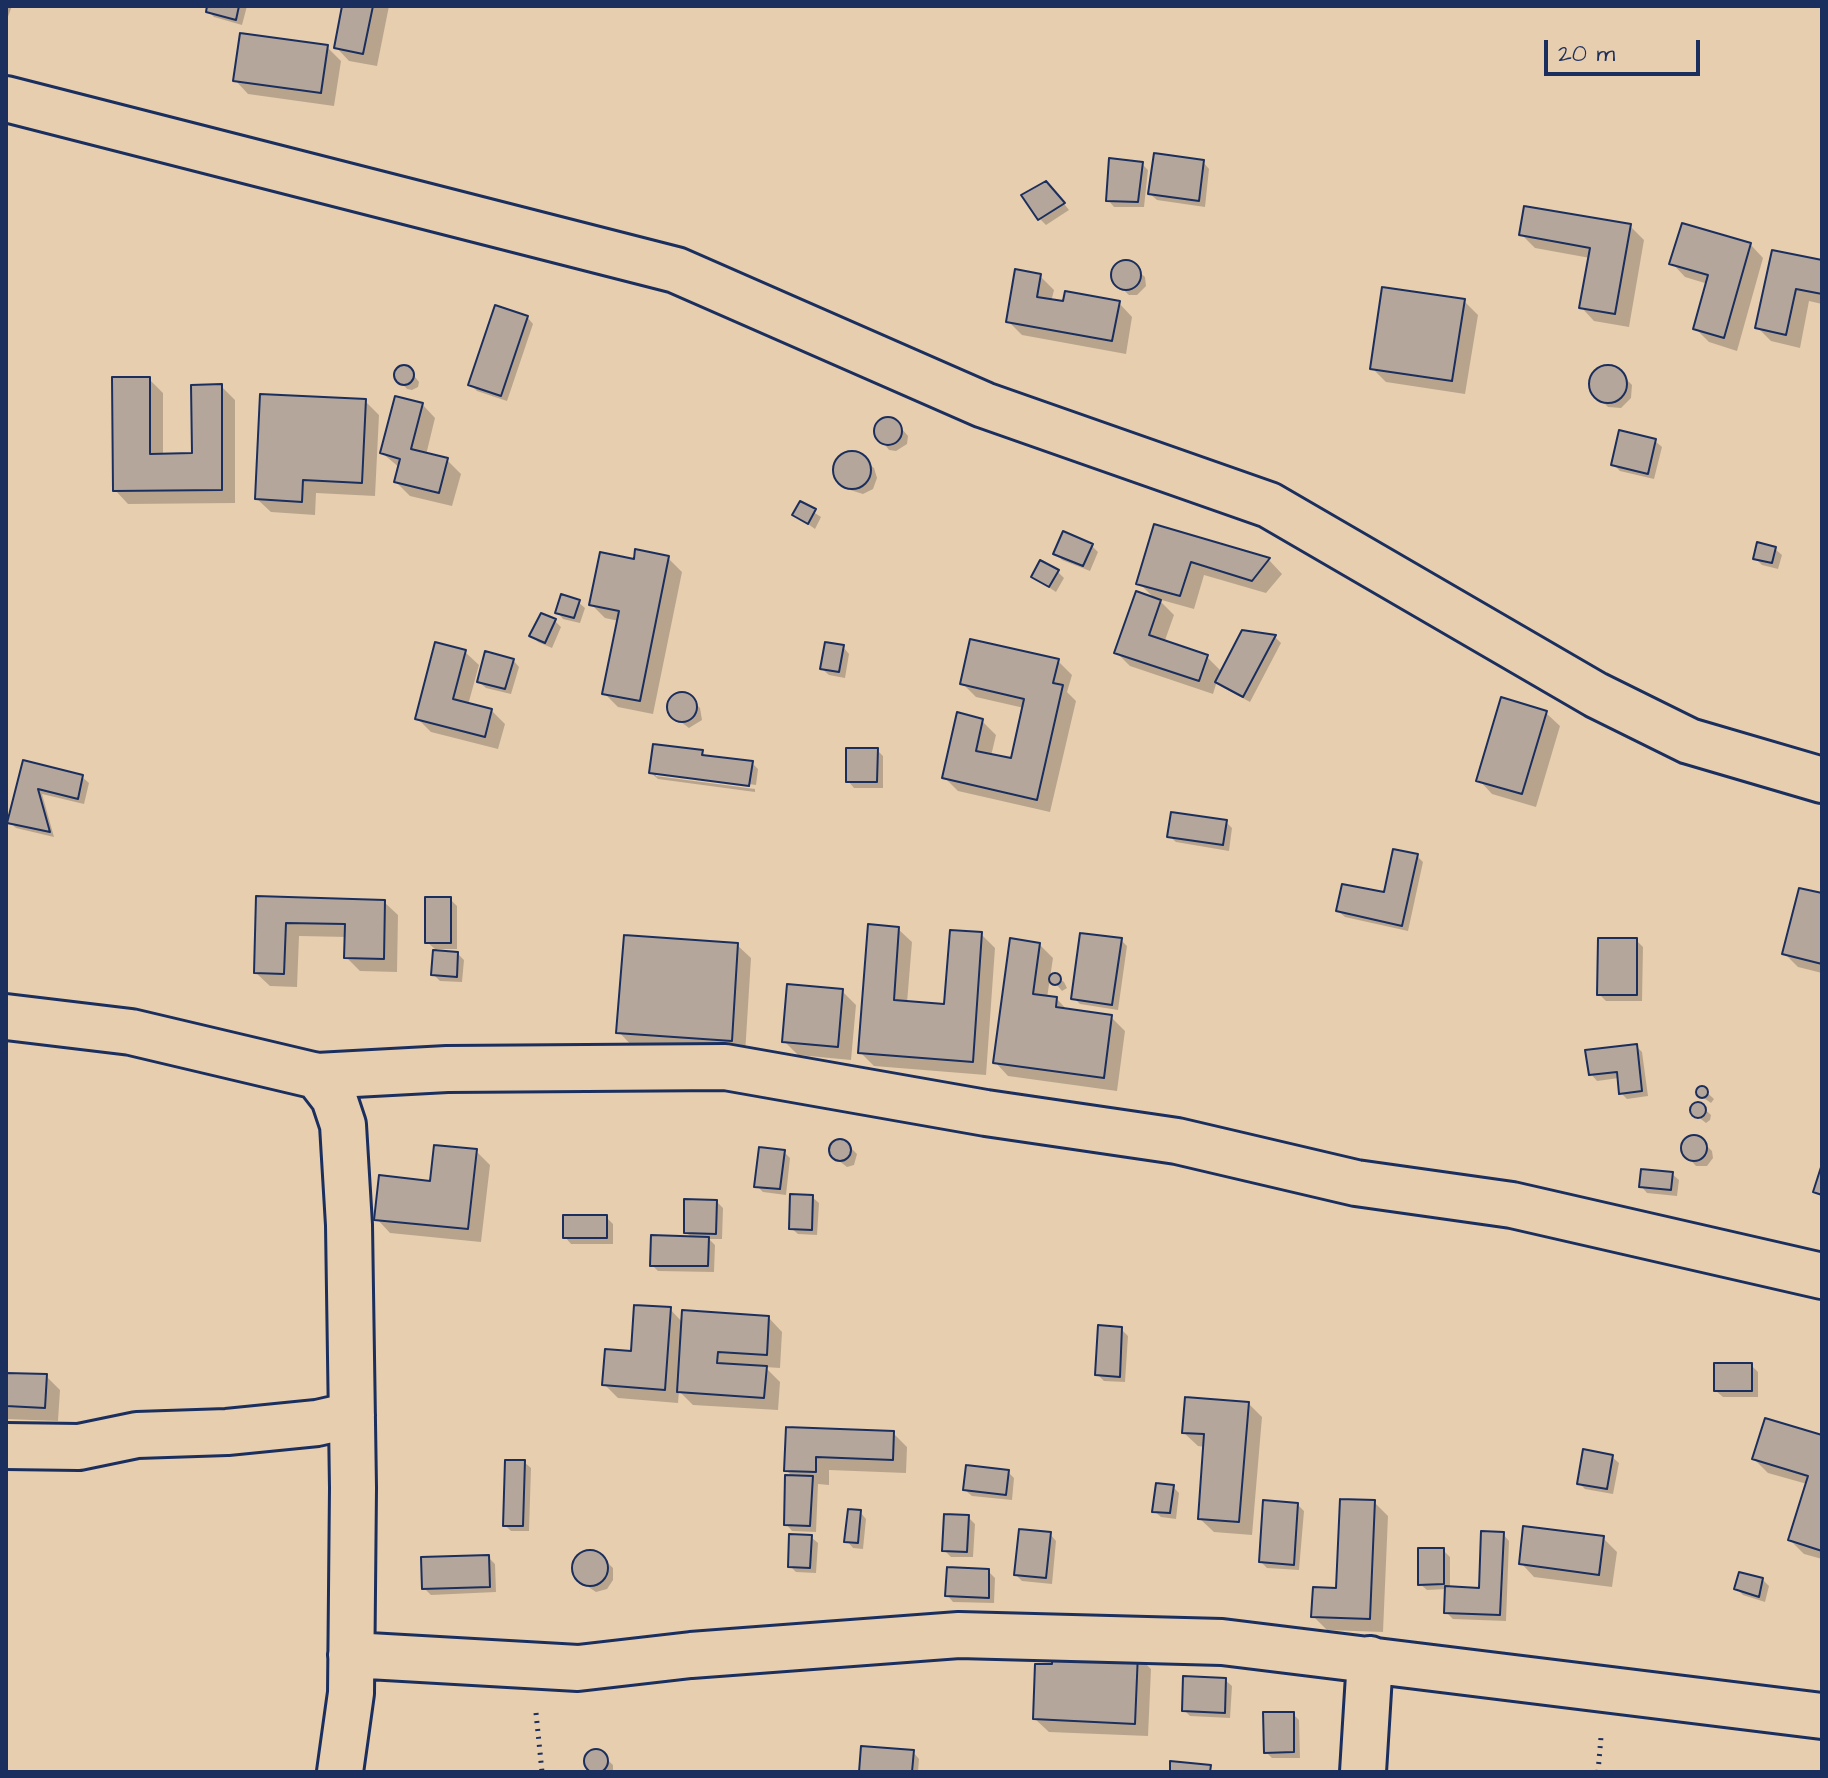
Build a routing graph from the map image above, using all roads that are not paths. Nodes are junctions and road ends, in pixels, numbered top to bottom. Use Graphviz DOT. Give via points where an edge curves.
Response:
graph roads {
  1 [pos="6,99"];
  2 [pos="1822,780"];
  3 [pos="6,1017"];
  4 [pos="317,1076"];
  5 [pos="1822,1276"];
  6 [pos="352,1415"];
  7 [pos="6,1446"];
  8 [pos="351,1655"];
  9 [pos="1370,1659"];
  10 [pos="1822,1716"];
  11 [pos="340,1772"];
  12 [pos="1363,1772"];
  1 -- 2 [label="street" via="676,270 984,405 1269,505 1596,695 1689,741"];
  3 -- 4 [label="street" via="131,1032"];
  4 -- 5 [label="street" via="447,1069 725,1067 1177,1141 1356,1183 1512,1205"];
  4 -- 6 [label="street" via="334,1098 343,1125"];
  6 -- 7 [label="street" via="227,1432 137,1435 79,1447"];
  6 -- 8 [label="street"];
  8 -- 9 [label="street" via="578,1668 959,1635 1222,1642"];
  8 -- 11 [label="street"];
  9 -- 10 [label="street"];
  9 -- 12 [label="street"];
}
